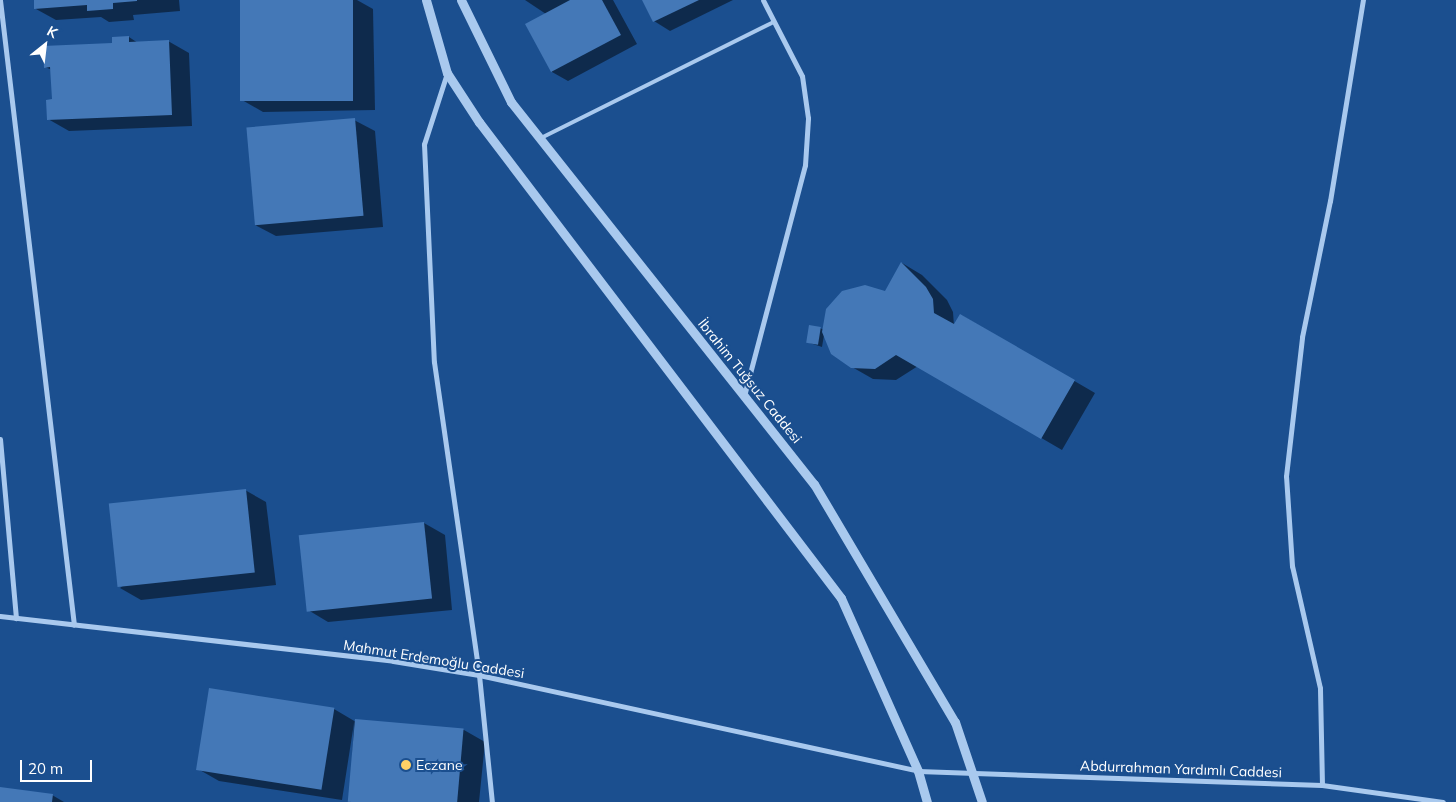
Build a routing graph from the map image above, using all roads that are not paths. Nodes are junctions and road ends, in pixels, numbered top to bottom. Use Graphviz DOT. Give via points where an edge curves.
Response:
graph roads {
  1 [pos="0,0"];
  2 [pos="426,0"];
  3 [pos="461,0"];
  4 [pos="763,0"];
  5 [pos="1363,0"];
  6 [pos="774,22"];
  7 [pos="447,73"];
  8 [pos="540,139"];
  9 [pos="744,396"];
  10 [pos="0,439"];
  11 [pos="0,616"];
  12 [pos="16,618"];
  13 [pos="74,625"];
  14 [pos="479,675"];
  15 [pos="918,771"];
  16 [pos="972,773"];
  17 [pos="1322,786"];
  18 [pos="492,802"];
  19 [pos="927,802"];
  20 [pos="982,802"];
  21 [pos="1443,802"];
  1 -- 13 [label="street"];
  2 -- 7 [label="street"];
  3 -- 8 [label="street, İbrahim Tuğsuz Caddesi" via="511,102"];
  4 -- 6 [label="street"];
  5 -- 17 [label="street" via="1330,201 1302,337 1286,476 1292,566 1320,688"];
  6 -- 8 [label="lane"];
  6 -- 9 [label="street" via="802,76 808,118 805,165"];
  7 -- 14 [label="street" via="424,144 434,362"];
  7 -- 15 [label="street" via="478,122 841,598"];
  8 -- 9 [label="street, İbrahim Tuğsuz Caddesi"];
  9 -- 16 [label="street, İbrahim Tuğsuz Caddesi" via="814,484 955,722"];
  10 -- 12 [label="street"];
  11 -- 12 [label="street, Mahmut Erdemoğlu Caddesi"];
  12 -- 13 [label="street, Mahmut Erdemoğlu Caddesi"];
  13 -- 14 [label="street, Mahmut Erdemoğlu Caddesi" via="393,661"];
  14 -- 15 [label="street, Mahmut Erdemoğlu Caddesi"];
  14 -- 18 [label="street"];
  15 -- 16 [label="street, Abdurrahman Yardımlı Caddesi"];
  15 -- 19 [label="street"];
  16 -- 17 [label="street, Abdurrahman Yardımlı Caddesi"];
  16 -- 20 [label="street, İbrahim Tuğsuz Caddesi"];
  17 -- 21 [label="street, Abdurrahman Yardımlı Caddesi"];
}
